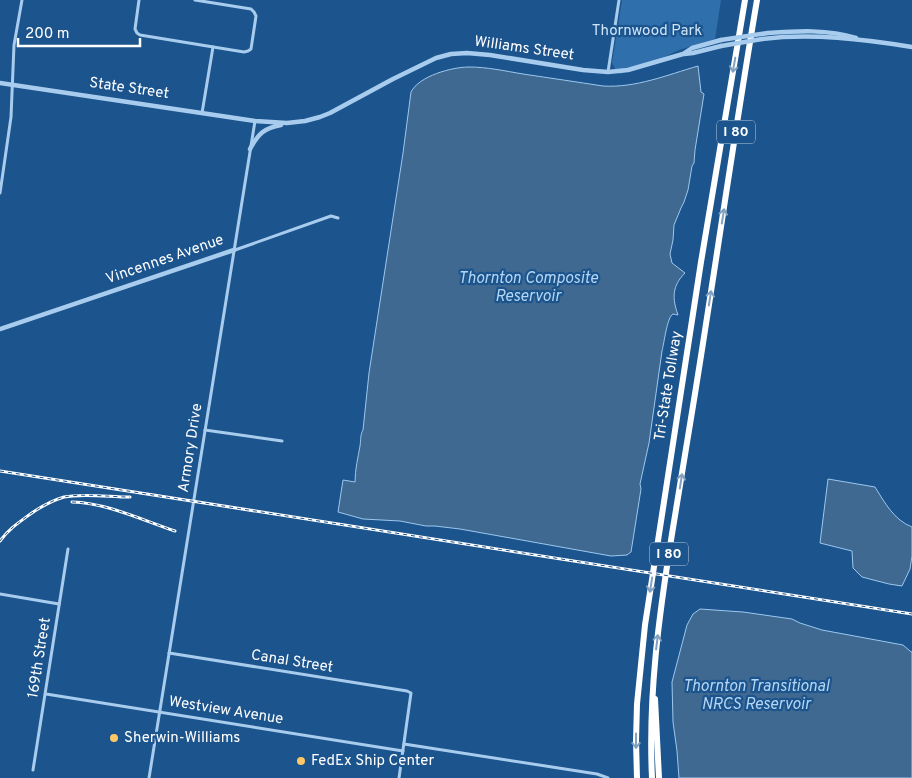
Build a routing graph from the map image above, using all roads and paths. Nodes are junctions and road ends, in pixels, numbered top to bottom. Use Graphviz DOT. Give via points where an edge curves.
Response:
graph roads {
  1 [pos="22,0"];
  2 [pos="139,0"];
  3 [pos="195,0"];
  4 [pos="619,0"];
  5 [pos="745,0"];
  6 [pos="757,0"];
  7 [pos="860,39"];
  8 [pos="721,43"];
  9 [pos="213,47"];
  10 [pos="912,47"];
  11 [pos="608,72"];
  12 [pos="0,83"];
  13 [pos="12,84"];
  14 [pos="202,113"];
  15 [pos="255,121"];
  16 [pos="287,123"];
  17 [pos="250,149"];
  18 [pos="0,193"];
  19 [pos="338,218"];
  20 [pos="234,250"];
  21 [pos="0,329"];
  22 [pos="205,430"];
  23 [pos="282,441"];
  24 [pos="68,549"];
  25 [pos="0,594"];
  26 [pos="59,604"];
  27 [pos="169,653"];
  28 [pos="654,664"];
  29 [pos="46,694"];
  30 [pos="160,712"];
  31 [pos="404,744"];
  32 [pos="403,751"];
  33 [pos="33,770"];
  34 [pos="150,778"];
  35 [pos="398,778"];
  36 [pos="608,778"];
  37 [pos="637,778"];
  38 [pos="652,778"];
  39 [pos="659,778"];
  1 -- 13 [label="street" via="14,45"];
  2 -- 9 [label="street" via="136,34"];
  3 -- 9 [label="street" via="251,9 256,16 251,49 244,52"];
  4 -- 11 [label="street"];
  5 -- 37 [label="highway, Tri-State Tollway / I 80, one-way" via="690,329 643,642 637,704"];
  28 -- 6 [label="highway, Tri-State Tollway / I 80, one-way"];
  7 -- 8 [label="street, Williams Street, bridge" via="795,36"];
  7 -- 8 [label="street, Williams Street, bridge" via="818,32 768,33"];
  7 -- 10 [label="street, Williams Street"];
  8 -- 11 [label="street, Williams Street" via="692,48 683,54 628,70"];
  9 -- 14 [label="street"];
  11 -- 16 [label="street, Williams Street" via="490,55 451,54 436,58 330,113"];
  12 -- 13 [label="street, State Street"];
  13 -- 14 [label="street, State Street"];
  13 -- 18 [label="street" via="11,117"];
  14 -- 15 [label="street, State Street"];
  15 -- 16 [label="street, Williams Street"];
  15 -- 17 [label="street, Armory Drive"];
  16 -- 17 [label="street" via="268,128"];
  17 -- 20 [label="street, Armory Drive"];
  19 -- 20 [label="street, Vincennes Avenue" via="331,216"];
  20 -- 21 [label="street, Vincennes Avenue"];
  20 -- 22 [label="street, Armory Drive"];
  22 -- 23 [label="street"];
  22 -- 27 [label="street, Armory Drive"];
  24 -- 26 [label="street, 169th Street"];
  25 -- 26 [label="street"];
  26 -- 29 [label="street, 169th Street"];
  27 -- 30 [label="street, Armory Drive"];
  27 -- 31 [label="street, Canal Street" via="407,691 411,693"];
  28 -- 38 [label="highway, Tri-State Tollway / I 80"];
  28 -- 39 [label="highway"];
  29 -- 30 [label="street, Westview Avenue"];
  29 -- 33 [label="street, 169th Street"];
  30 -- 32 [label="street, Westview Avenue"];
  30 -- 34 [label="street, Armory Drive"];
  31 -- 32 [label="street"];
  31 -- 36 [label="street"];
  32 -- 35 [label="street"];
}
